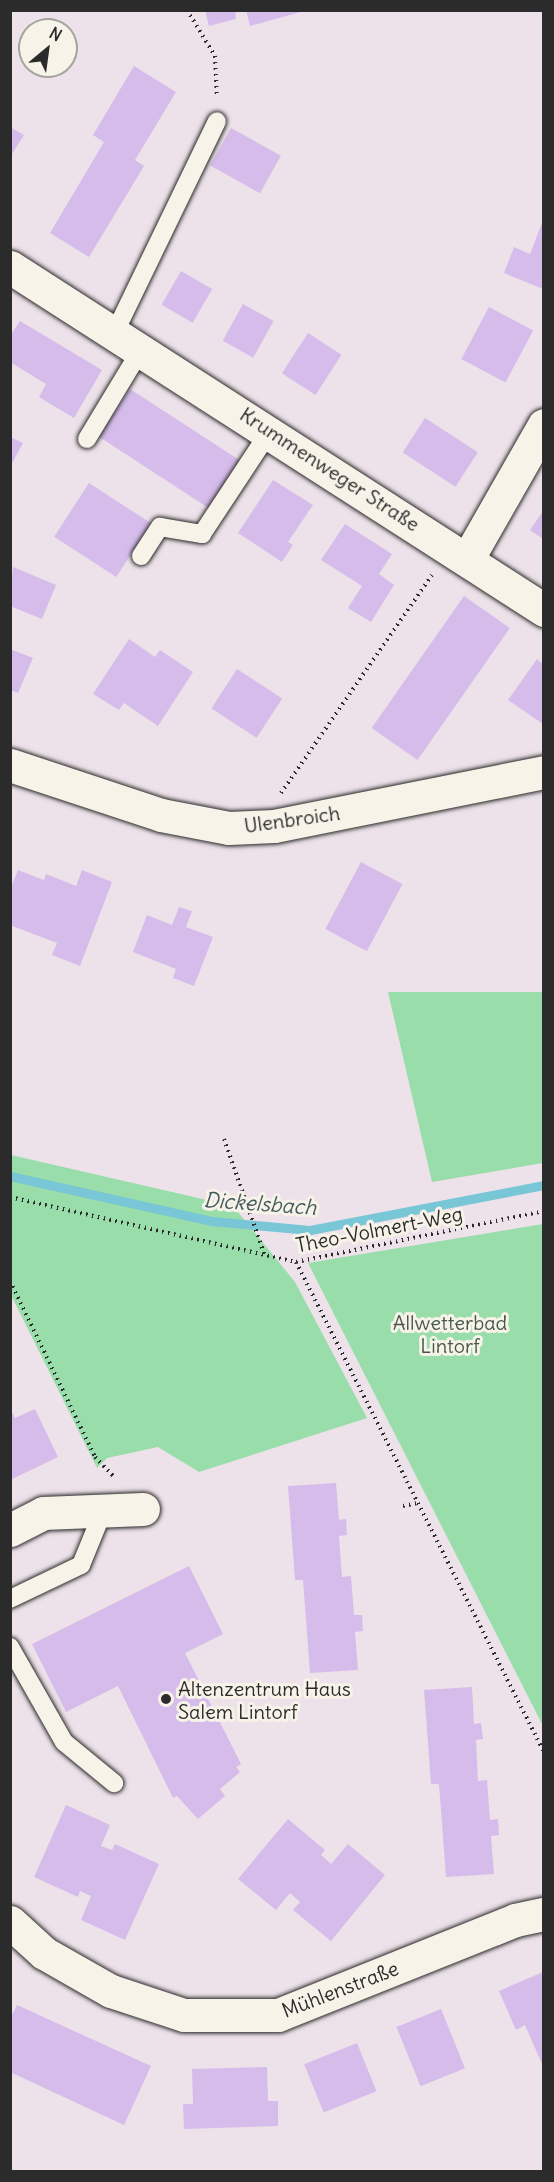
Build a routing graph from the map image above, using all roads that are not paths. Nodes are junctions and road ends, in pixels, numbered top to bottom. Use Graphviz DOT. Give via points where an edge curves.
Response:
graph roads {
  1 [pos="217,121"];
  2 [pos="10,267"];
  3 [pos="128,340"];
  4 [pos="543,425"];
  5 [pos="270,431"];
  6 [pos="87,439"];
  7 [pos="460,553"];
  8 [pos="141,556"];
  9 [pos="543,610"];
  10 [pos="10,765"];
  11 [pos="543,772"];
  12 [pos="143,1509"];
  13 [pos="103,1511"];
  14 [pos="10,1530"];
  15 [pos="10,1599"];
  16 [pos="10,1647"];
  17 [pos="114,1783"];
  18 [pos="543,1914"];
  19 [pos="10,1922"];
  1 -- 3 [label="lane"];
  2 -- 3 [label="main road, Krummenweger Straße"];
  3 -- 5 [label="main road, Krummenweger Straße"];
  3 -- 6 [label="lane"];
  4 -- 7 [label="main road"];
  5 -- 7 [label="main road, Krummenweger Straße"];
  5 -- 8 [label="lane" via="202,534 160,527"];
  7 -- 9 [label="main road, Krummenweger Straße"];
  10 -- 11 [label="main road, Ulenbroich" via="161,815 229,828 274,826"];
  12 -- 13 [label="main road"];
  13 -- 14 [label="main road" via="43,1513"];
  13 -- 15 [label="lane" via="81,1565"];
  16 -- 17 [label="lane" via="64,1742"];
  18 -- 19 [label="main road, Mühlenstraße" via="515,1920 278,2015 184,2015 111,1990 44,1953"];
}
